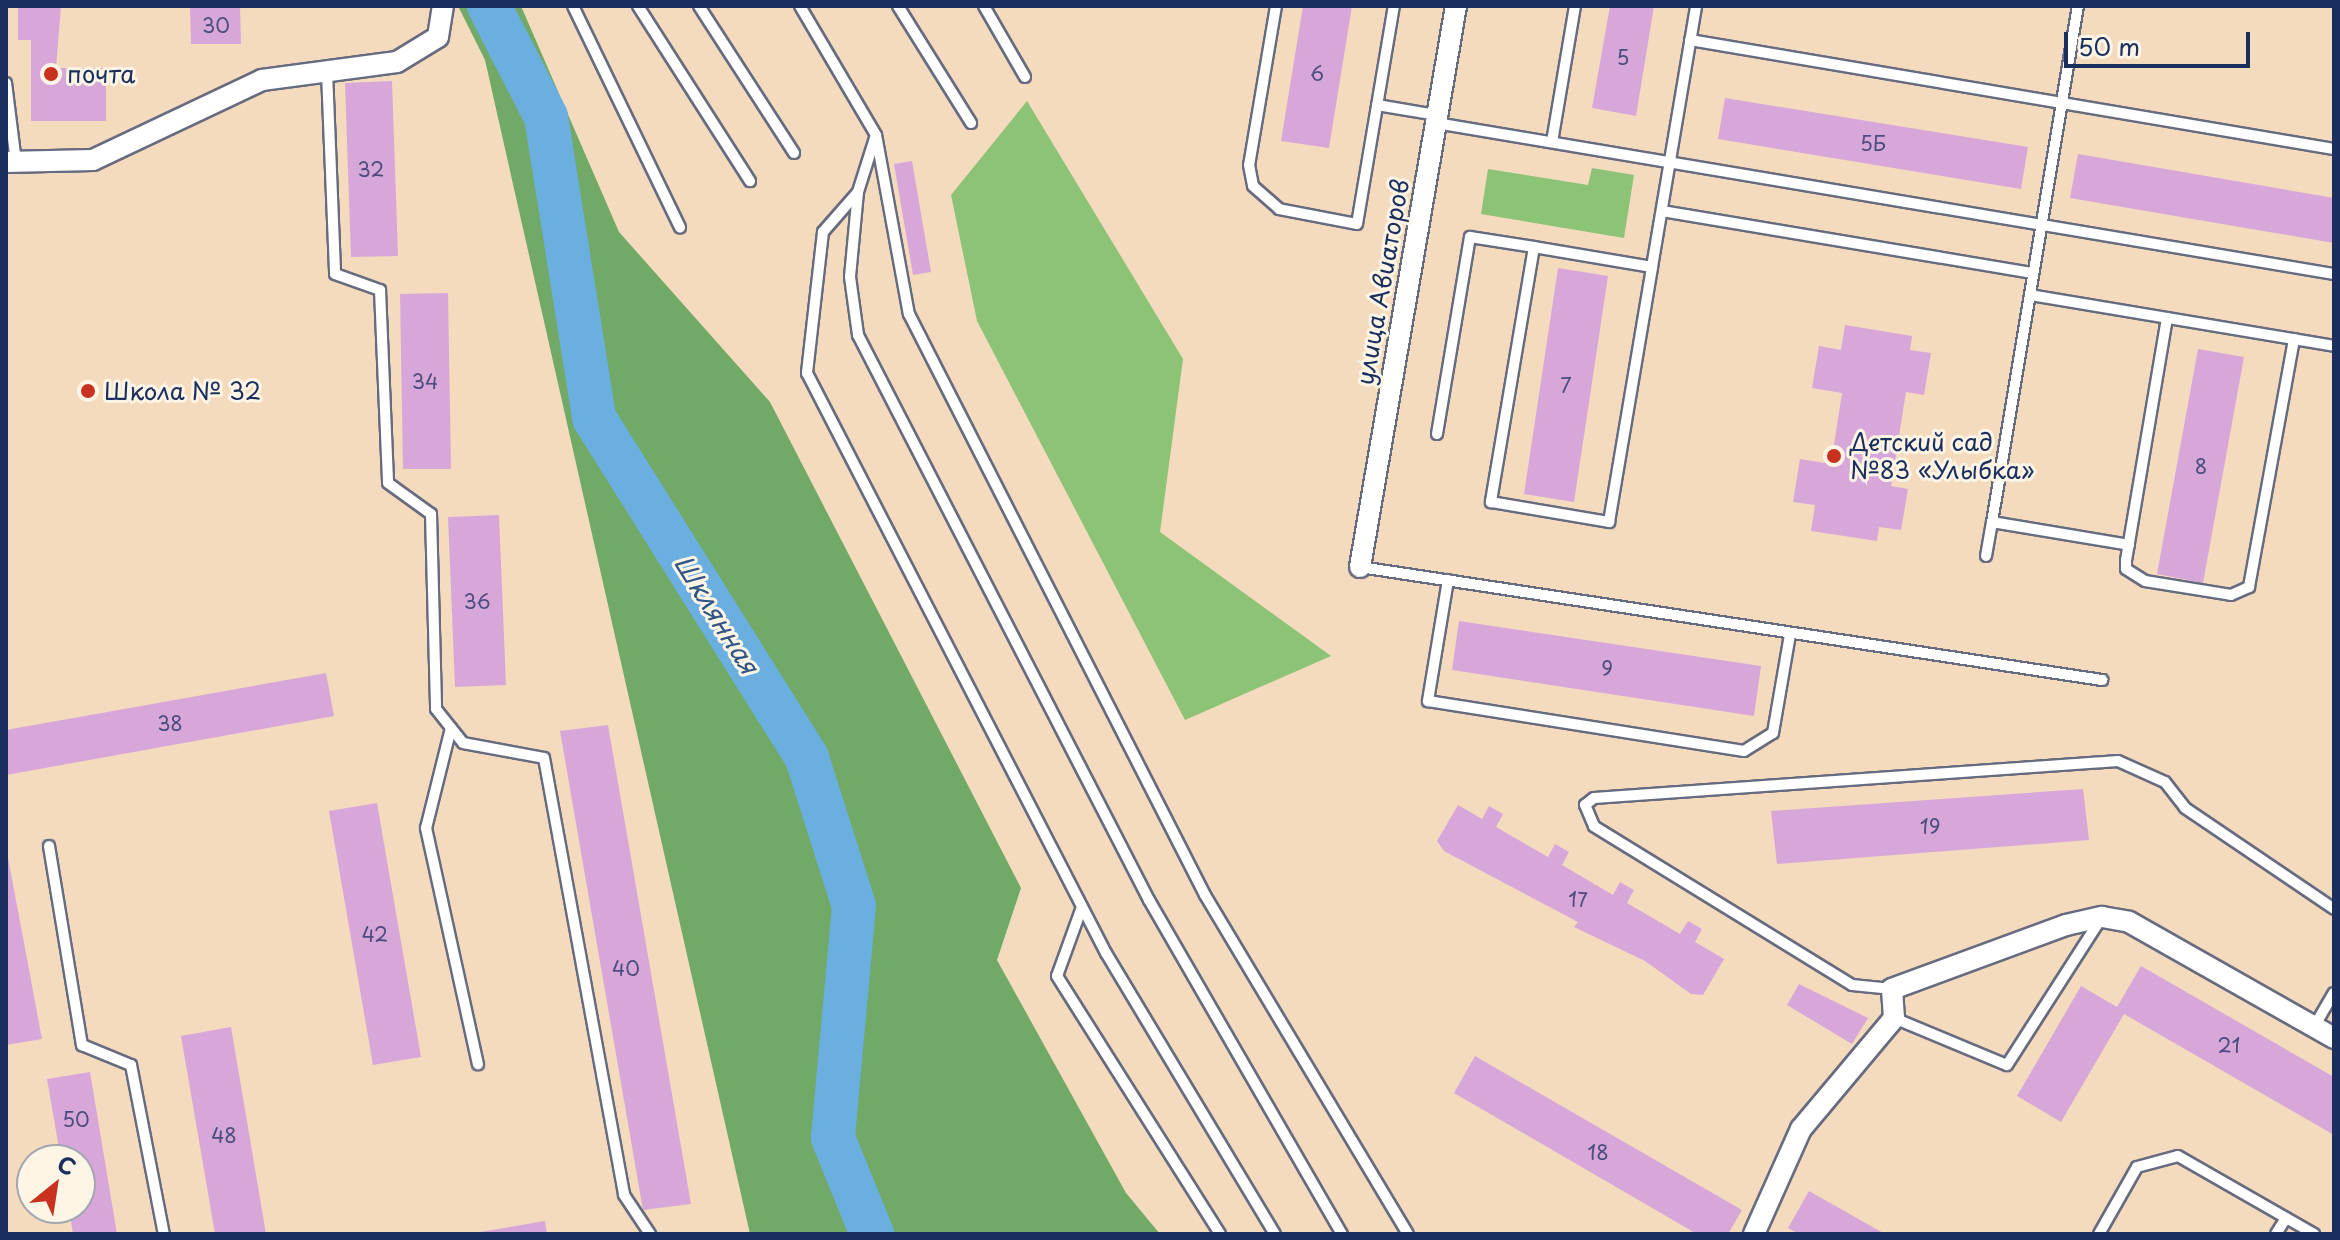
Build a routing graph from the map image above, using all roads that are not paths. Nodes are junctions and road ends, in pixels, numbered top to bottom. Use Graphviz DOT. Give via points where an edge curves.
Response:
graph roads {
  1 [pos="443,6"];
  2 [pos="573,6"];
  3 [pos="638,6"];
  4 [pos="699,6"];
  5 [pos="800,6"];
  6 [pos="898,6"];
  7 [pos="984,6"];
  8 [pos="1276,6"];
  9 [pos="1394,6"];
  10 [pos="1456,6"];
  11 [pos="1575,6"];
  12 [pos="1696,6"];
  13 [pos="2078,6"];
  14 [pos="1690,40"];
  15 [pos="327,72"];
  16 [pos="1025,77"];
  17 [pos="6,83"];
  18 [pos="2062,103"];
  19 [pos="1377,105"];
  20 [pos="1436,119"];
  21 [pos="971,123"];
  22 [pos="876,135"];
  23 [pos="1552,142"];
  24 [pos="2334,149"];
  25 [pos="794,153"];
  26 [pos="11,162"];
  27 [pos="1670,162"];
  28 [pos="750,181"];
  29 [pos="858,192"];
  30 [pos="1662,211"];
  31 [pos="2042,224"];
  32 [pos="680,227"];
  33 [pos="1534,247"];
  34 [pos="1652,267"];
  35 [pos="2033,273"];
  36 [pos="2334,274"];
  37 [pos="2030,295"];
  38 [pos="2167,318"];
  39 [pos="2294,339"];
  40 [pos="2334,346"];
  41 [pos="1437,434"];
  42 [pos="1992,522"];
  43 [pos="2129,545"];
  44 [pos="1986,556"];
  45 [pos="1360,567"];
  46 [pos="1448,580"];
  47 [pos="1790,635"];
  48 [pos="2102,680"];
  49 [pos="451,728"];
  50 [pos="49,846"];
  51 [pos="1082,907"];
  52 [pos="2334,909"];
  53 [pos="2102,917"];
  54 [pos="1892,989"];
  55 [pos="2334,993"];
  56 [pos="1894,1018"];
  57 [pos="2314,1027"];
  58 [pos="2334,1038"];
  59 [pos="478,1064"];
  60 [pos="2286,1218"];
  61 [pos="164,1234"];
  62 [pos="650,1234"];
  63 [pos="1220,1234"];
  64 [pos="1275,1234"];
  65 [pos="1342,1234"];
  66 [pos="1408,1234"];
  67 [pos="1754,1234"];
  68 [pos="2099,1234"];
  69 [pos="2276,1234"];
  70 [pos="2314,1234"];
  1 -- 15 [label="street" via="438,37 397,62"];
  2 -- 32 [label="lane"];
  3 -- 28 [label="lane"];
  4 -- 25 [label="lane"];
  5 -- 22 [label="lane"];
  6 -- 21 [label="lane"];
  7 -- 16 [label="lane"];
  8 -- 19 [label="lane" via="1249,165 1263,201 1357,224"];
  9 -- 19 [label="lane"];
  10 -- 20 [label="street, улица Авиаторов"];
  11 -- 23 [label="lane"];
  12 -- 14 [label="lane"];
  13 -- 18 [label="lane"];
  14 -- 18 [label="lane"];
  14 -- 27 [label="lane"];
  15 -- 26 [label="street" via="262,80 93,160"];
  15 -- 49 [label="lane" via="335,274 380,290 388,483 431,514 436,709"];
  17 -- 26 [label="lane"];
  18 -- 24 [label="lane"];
  18 -- 31 [label="lane"];
  19 -- 20 [label="lane"];
  20 -- 23 [label="lane"];
  20 -- 45 [label="street, улица Авиаторов"];
  22 -- 29 [label="lane"];
  22 -- 66 [label="lane" via="909,314 1205,895"];
  23 -- 27 [label="lane"];
  27 -- 30 [label="lane"];
  27 -- 31 [label="lane"];
  29 -- 51 [label="lane" via="823,232 807,373"];
  29 -- 65 [label="lane" via="850,277 858,335 1149,900"];
  30 -- 34 [label="lane"];
  30 -- 35 [label="lane"];
  31 -- 35 [label="lane"];
  31 -- 36 [label="lane"];
  33 -- 34 [label="lane"];
  33 -- 34 [label="lane" via="1491,502 1609,522"];
  33 -- 41 [label="lane" via="1470,237"];
  35 -- 37 [label="lane"];
  37 -- 38 [label="lane"];
  37 -- 42 [label="lane"];
  38 -- 39 [label="lane"];
  38 -- 43 [label="lane"];
  39 -- 40 [label="lane"];
  39 -- 43 [label="lane" via="2249,587 2231,595 2145,581 2126,569"];
  42 -- 43 [label="lane"];
  42 -- 44 [label="lane"];
  45 -- 46 [label="lane"];
  46 -- 47 [label="lane"];
  46 -- 47 [label="lane" via="1428,701 1744,751 1773,733"];
  47 -- 48 [label="lane"];
  49 -- 59 [label="lane" via="426,828"];
  49 -- 62 [label="lane" via="463,743 544,758 624,1195"];
  50 -- 61 [label="lane" via="82,1045 131,1065"];
  51 -- 63 [label="lane" via="1057,976"];
  51 -- 64 [label="lane"];
  52 -- 54 [label="lane" via="2185,808 2165,782 2118,761 1594,798 1585,805 1594,826 1852,985"];
  53 -- 54 [label="street"];
  53 -- 56 [label="lane" via="2007,1065"];
  53 -- 57 [label="street" via="2129,922"];
  54 -- 56 [label="street"];
  55 -- 57 [label="lane"];
  56 -- 67 [label="street" via="1801,1129"];
  57 -- 58 [label="street"];
  60 -- 68 [label="lane" via="2178,1156 2137,1167"];
  60 -- 69 [label="lane"];
  60 -- 70 [label="lane"];
}
